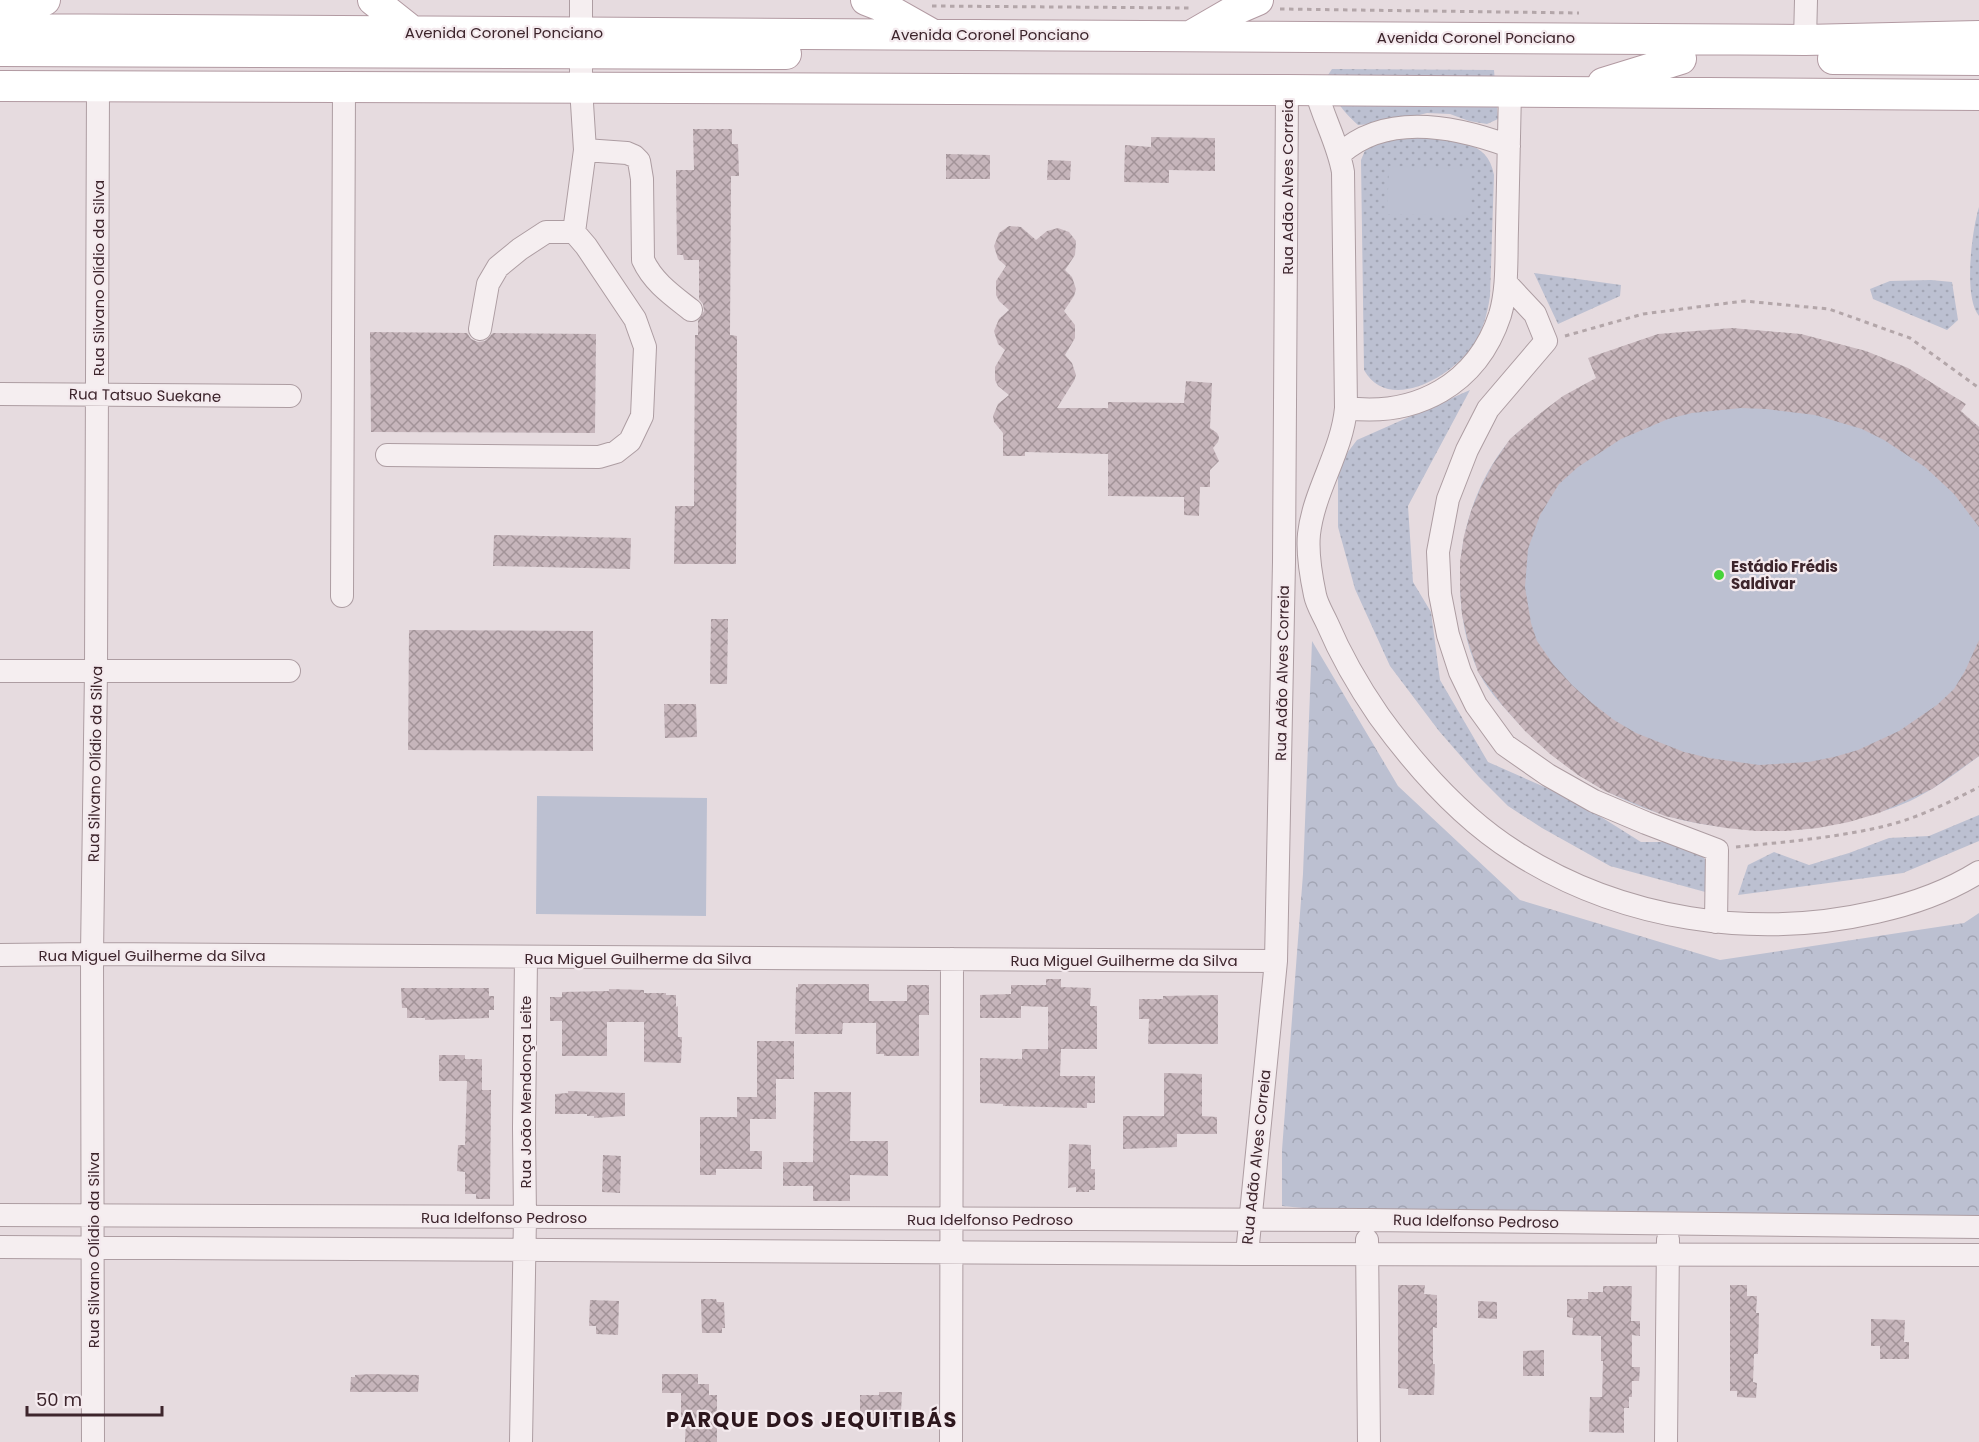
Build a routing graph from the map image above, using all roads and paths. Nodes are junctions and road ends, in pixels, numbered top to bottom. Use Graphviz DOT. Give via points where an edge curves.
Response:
graph roads {
  1 [pos="45,0"];
  2 [pos="374,0"];
  3 [pos="581,0"];
  4 [pos="866,0"];
  5 [pos="1258,0"];
  6 [pos="1806,0"];
  7 [pos="0,16"];
  8 [pos="0,29"];
  9 [pos="412,31"];
  10 [pos="933,34"];
  11 [pos="1191,36"];
  12 [pos="1979,36"];
  13 [pos="1805,40"];
  14 [pos="505,43"];
  15 [pos="581,43"];
  16 [pos="0,51"];
  17 [pos="293,52"];
  18 [pos="1681,59"];
  19 [pos="1979,60"];
  20 [pos="0,86"];
  21 [pos="98,86"];
  22 [pos="139,86"];
  23 [pos="344,87"];
  24 [pos="581,88"];
  25 [pos="1302,90"];
  26 [pos="1510,91"];
  27 [pos="1546,92"];
  28 [pos="1979,95"];
  29 [pos="1509,146"];
  30 [pos="585,150"];
  31 [pos="1340,154"];
  32 [pos="574,232"];
  33 [pos="1506,283"];
  34 [pos="691,310"];
  35 [pos="480,329"];
  36 [pos="1546,341"];
  37 [pos="1979,388"];
  38 [pos="0,394"];
  39 [pos="98,394"];
  40 [pos="290,396"];
  41 [pos="1346,408"];
  42 [pos="387,455"];
  43 [pos="342,596"];
  44 [pos="0,671"];
  45 [pos="96,671"];
  46 [pos="289,671"];
  47 [pos="1979,787"];
  48 [pos="1717,850"];
  49 [pos="1979,872"];
  50 [pos="1716,922"];
  51 [pos="92,954"];
  52 [pos="0,955"];
  53 [pos="526,958"];
  54 [pos="952,959"];
  55 [pos="1276,962"];
  56 [pos="0,1215"];
  57 [pos="93,1215"];
  58 [pos="525,1217"];
  59 [pos="951,1218"];
  60 [pos="1250,1220"];
  61 [pos="1368,1220"];
  62 [pos="1668,1224"];
  63 [pos="1979,1227"];
  64 [pos="0,1247"];
  65 [pos="94,1248"];
  66 [pos="524,1249"];
  67 [pos="952,1251"];
  68 [pos="1367,1253"];
  69 [pos="1247,1254"];
  70 [pos="1669,1254"];
  71 [pos="1979,1255"];
  72 [pos="93,1442"];
  73 [pos="521,1442"];
  74 [pos="951,1442"];
  75 [pos="1369,1442"];
  76 [pos="1666,1442"];
  1 -- 7 [label="main road"];
  2 -- 9 [label="main road"];
  3 -- 15 [label="street"];
  4 -- 10 [label="main road"];
  5 -- 11 [label="main road"];
  6 -- 13 [label="street"];
  8 -- 9 [label="main road, Avenida Coronel Ponciano"];
  9 -- 14 [label="main road, Avenida Coronel Ponciano"];
  10 -- 11 [label="main road, Avenida Coronel Ponciano"];
  10 -- 15 [label="main road, Avenida Coronel Ponciano"];
  11 -- 13 [label="main road, Avenida Coronel Ponciano"];
  12 -- 13 [label="main road, Avenida Coronel Ponciano"];
  14 -- 15 [label="main road, Avenida Coronel Ponciano"];
  14 -- 17 [label="main road"];
  15 -- 18 [label="main road"];
  15 -- 24 [label="street"];
  16 -- 17 [label="main road"];
  17 -- 22 [label="main road"];
  18 -- 19 [label="main road"];
  18 -- 27 [label="main road" via="1612,81"];
  20 -- 21 [label="main road"];
  21 -- 22 [label="main road"];
  21 -- 39 [label="street, Rua Silvano Olídio da Silva"];
  22 -- 23 [label="main road"];
  23 -- 24 [label="main road"];
  23 -- 43 [label="street"];
  24 -- 25 [label="main road"];
  24 -- 30 [label="street"];
  25 -- 26 [label="main road"];
  25 -- 31 [label="street" via="1326,121"];
  25 -- 55 [label="street, Rua Adão Alves Correia" via="1284,551"];
  26 -- 27 [label="main road"];
  26 -- 29 [label="street"];
  27 -- 28 [label="main road"];
  29 -- 31 [label="street" via="1466,132 1410,127 1367,135"];
  29 -- 33 [label="street"];
  30 -- 32 [label="street"];
  30 -- 34 [label="street" via="627,153 639,161 643,260 658,284"];
  31 -- 41 [label="street"];
  32 -- 35 [label="street" via="546,232 498,267 488,284"];
  32 -- 42 [label="street" via="635,319 645,347 642,416 630,441 616,452 599,457"];
  33 -- 36 [label="street" via="1535,314"];
  33 -- 41 [label="street" via="1500,315 1487,344 1453,384 1430,398 1404,406 1364,411"];
  36 -- 37 [label="path" via="1643,314 1744,301 1829,309 1910,338"];
  36 -- 48 [label="street" via="1488,409 1448,499 1438,552 1440,594 1460,672 1476,705 1505,745 1548,775 1594,801"];
  38 -- 39 [label="street, Rua Tatsuo Suekane"];
  39 -- 40 [label="street, Rua Tatsuo Suekane"];
  39 -- 45 [label="street, Rua Silvano Olídio da Silva"];
  41 -- 50 [label="street" via="1342,434 1309,534 1310,567 1316,598 1331,634 1391,732 1462,809 1513,851 1632,905"];
  44 -- 45 [label="street"];
  45 -- 46 [label="street"];
  45 -- 51 [label="street, Rua Silvano Olídio da Silva"];
  47 -- 48 [label="path" via="1934,810 1883,827"];
  48 -- 50 [label="street"];
  49 -- 50 [label="street" via="1925,898 1861,916 1794,924"];
  51 -- 52 [label="street, Rua Miguel Guilherme da Silva"];
  51 -- 53 [label="street, Rua Miguel Guilherme da Silva"];
  51 -- 57 [label="street, Rua Silvano Olídio da Silva"];
  53 -- 54 [label="street, Rua Miguel Guilherme da Silva"];
  53 -- 58 [label="street, Rua João Mendonça Leite"];
  54 -- 55 [label="street, Rua Miguel Guilherme da Silva"];
  54 -- 59 [label="street"];
  55 -- 60 [label="street, Rua Adão Alves Correia"];
  56 -- 57 [label="street, Rua Idelfonso Pedroso"];
  57 -- 58 [label="street, Rua Idelfonso Pedroso"];
  57 -- 65 [label="street, Rua Silvano Olídio da Silva"];
  58 -- 59 [label="street, Rua Idelfonso Pedroso"];
  58 -- 66 [label="street, Rua João Mendonça Leite"];
  59 -- 60 [label="street, Rua Idelfonso Pedroso"];
  59 -- 67 [label="street"];
  60 -- 61 [label="street, Rua Idelfonso Pedroso"];
  60 -- 69 [label="street, Rua Adão Alves Correia"];
  61 -- 62 [label="street, Rua Idelfonso Pedroso"];
  61 -- 68 [label="street"];
  62 -- 63 [label="street, Rua Idelfonso Pedroso"];
  62 -- 70 [label="street"];
  64 -- 65 [label="street, Rua Idelfonso Pedroso"];
  65 -- 66 [label="street, Rua Idelfonso Pedroso"];
  65 -- 72 [label="street, Rua Silvano Olídio da Silva"];
  66 -- 67 [label="street, Rua Idelfonso Pedroso"];
  66 -- 73 [label="street, Rua João Mendonça Leite"];
  67 -- 69 [label="street, Rua Idelfonso Pedroso"];
  67 -- 74 [label="street"];
  68 -- 69 [label="street, Rua Idelfonso Pedroso"];
  68 -- 70 [label="street, Rua Idelfonso Pedroso"];
  68 -- 75 [label="street"];
  70 -- 71 [label="street, Rua Idelfonso Pedroso"];
  70 -- 76 [label="street"];
}
